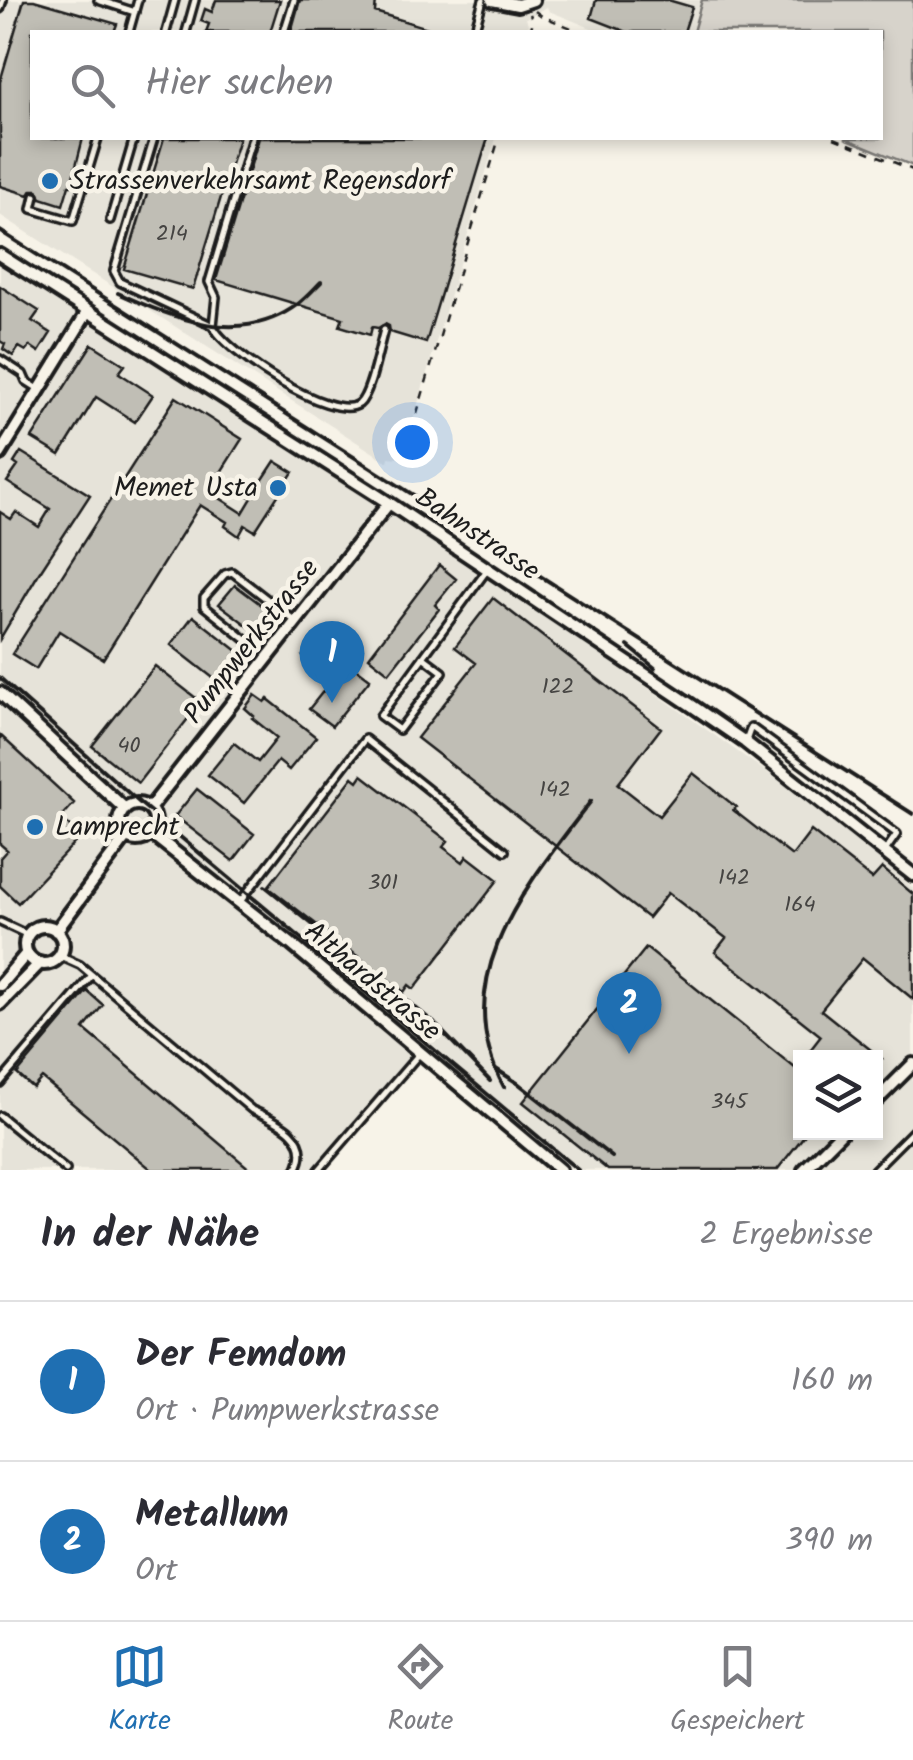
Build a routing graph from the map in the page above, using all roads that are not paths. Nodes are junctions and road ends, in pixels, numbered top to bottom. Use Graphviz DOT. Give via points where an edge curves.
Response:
graph roads {
  1 [pos="3,0"];
  2 [pos="98,0"];
  3 [pos="138,0"];
  4 [pos="176,0"];
  5 [pos="195,0"];
  6 [pos="294,0"];
  7 [pos="483,0"];
  8 [pos="492,0"];
  9 [pos="530,2"];
  10 [pos="0,9"];
  11 [pos="135,12"];
  12 [pos="130,30"];
  13 [pos="167,30"];
  14 [pos="187,30"];
  15 [pos="285,30"];
  16 [pos="475,30"];
  17 [pos="97,140"];
  18 [pos="133,140"];
  19 [pos="153,140"];
  20 [pos="251,140"];
  21 [pos="35,196"];
  22 [pos="110,220"];
  23 [pos="0,255"];
  24 [pos="88,311"];
  25 [pos="213,326"];
  26 [pos="384,330"];
  27 [pos="0,359"];
  28 [pos="40,390"];
  29 [pos="0,454"];
  30 [pos="389,503"];
  31 [pos="487,570"];
  32 [pos="296,622"];
  33 [pos="255,648"];
  34 [pos="423,657"];
  35 [pos="0,692"];
  36 [pos="745,742"];
  37 [pos="149,808"];
  38 [pos="125,809"];
  39 [pos="152,834"];
  40 [pos="126,838"];
  41 [pos="884,850"];
  42 [pos="504,851"];
  43 [pos="913,875"];
  44 [pos="239,903"];
  45 [pos="0,922"];
  46 [pos="56,930"];
  47 [pos="28,935"];
  48 [pos="27,953"];
  49 [pos="60,956"];
  50 [pos="40,964"];
  51 [pos="92,974"];
  52 [pos="0,985"];
  53 [pos="0,1004"];
  54 [pos="421,1052"];
  55 [pos="913,1064"];
  56 [pos="0,1083"];
  57 [pos="883,1093"];
  58 [pos="0,1116"];
  59 [pos="913,1131"];
  60 [pos="834,1140"];
  61 [pos="66,1170"];
  62 [pos="296,1170"];
  63 [pos="319,1170"];
  64 [pos="560,1170"];
  65 [pos="804,1170"];
  66 [pos="874,1170"];
  1 -- 10 [label="lane"];
  2 -- 11 [label="lane"];
  3 -- 11 [label="lane"];
  4 -- 13 [label="lane"];
  5 -- 14 [label="lane"];
  6 -- 15 [label="lane"];
  7 -- 16 [label="lane"];
  8 -- 9 [label="street" via="509,6"];
  11 -- 12 [label="lane"];
  17 -- 21 [label="lane" via="72,221 32,209"];
  18 -- 22 [label="lane"];
  19 -- 25 [label="lane" via="114,272 128,287"];
  20 -- 25 [label="lane" via="208,282 216,297"];
  23 -- 24 [label="street, Bahnstrasse"];
  24 -- 28 [label="street"];
  24 -- 30 [label="street, Bahnstrasse"];
  25 -- 26 [label="lane" via="229,346 302,396 346,408 363,399"];
  27 -- 28 [label="lane"];
  28 -- 29 [label="street"];
  30 -- 31 [label="street, Bahnstrasse"];
  30 -- 32 [label="street, Pumpwerkstrasse"];
  31 -- 34 [label="lane"];
  31 -- 36 [label="street, Bahnstrasse"];
  32 -- 33 [label="lane" via="232,572 225,574 204,606"];
  32 -- 37 [label="street, Pumpwerkstrasse"];
  34 -- 34 [label="lane" via="380,716 399,730 443,672"];
  35 -- 38 [label="street"];
  36 -- 41 [label="street, Bahnstrasse"];
  36 -- 41 [label="lane" via="751,727 897,834"];
  37 -- 38 [label="street"];
  37 -- 39 [label="street" via="156,820"];
  38 -- 40 [label="street" via="118,823"];
  39 -- 40 [label="street"];
  39 -- 44 [label="street, Althardstrasse"];
  40 -- 46 [label="street"];
  41 -- 43 [label="street, Bahnstrasse"];
  42 -- 44 [label="lane" via="365,738"];
  44 -- 54 [label="street, Althardstrasse"];
  45 -- 47 [label="lane"];
  46 -- 47 [label="street" via="38,927"];
  46 -- 49 [label="street" via="63,942"];
  47 -- 48 [label="street"];
  48 -- 50 [label="street"];
  48 -- 52 [label="street"];
  49 -- 50 [label="street"];
  49 -- 51 [label="lane"];
  50 -- 53 [label="street"];
  51 -- 56 [label="lane"];
  51 -- 62 [label="lane" via="252,1110 297,1139 302,1149"];
  54 -- 63 [label="lane"];
  54 -- 64 [label="street, Althardstrasse"];
  55 -- 57 [label="street"];
  58 -- 61 [label="lane"];
  59 -- 66 [label="lane"];
  60 -- 65 [label="street"];
}
